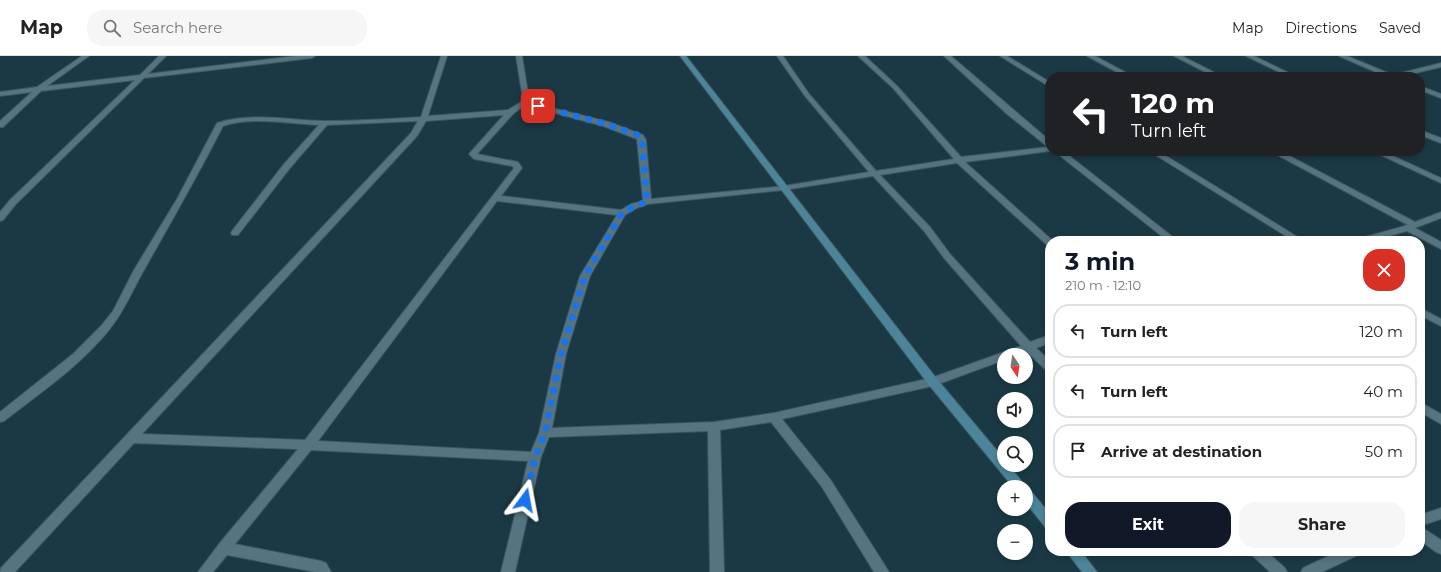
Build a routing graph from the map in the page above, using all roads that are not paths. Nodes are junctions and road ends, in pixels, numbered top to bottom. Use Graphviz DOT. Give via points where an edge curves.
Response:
graph roads {
  1 [pos="86,56"];
  2 [pos="163,56"];
  3 [pos="260,56"];
  4 [pos="312,56"];
  5 [pos="444,56"];
  6 [pos="519,56"];
  7 [pos="683,56"];
  8 [pos="780,56"];
  9 [pos="861,56"];
  10 [pos="947,56"];
  11 [pos="1004,56"];
  12 [pos="1090,56"];
  13 [pos="1176,56"];
  14 [pos="1249,56"];
  15 [pos="1342,56"];
  16 [pos="256,64"];
  17 [pos="1441,65"];
  18 [pos="1121,72"];
  19 [pos="1210,72"];
  20 [pos="1283,72"];
  21 [pos="1380,72"];
  22 [pos="1412,72"];
  23 [pos="141,78"];
  24 [pos="1045,81"];
  25 [pos="40,89"];
  26 [pos="1425,90"];
  27 [pos="0,94"];
  28 [pos="1441,96"];
  29 [pos="524,103"];
  30 [pos="510,112"];
  31 [pos="424,118"];
  32 [pos="325,123"];
  33 [pos="0,124"];
  34 [pos="1425,134"];
  35 [pos="1045,140"];
  36 [pos="1441,141"];
  37 [pos="1045,150"];
  38 [pos="1064,156"];
  39 [pos="1161,156"];
  40 [pos="1283,156"];
  41 [pos="1387,156"];
  42 [pos="959,160"];
  43 [pos="874,173"];
  44 [pos="1441,181"];
  45 [pos="784,188"];
  46 [pos="494,198"];
  47 [pos="647,202"];
  48 [pos="622,213"];
  49 [pos="1441,216"];
  50 [pos="0,218"];
  51 [pos="1411,226"];
  52 [pos="235,233"];
  53 [pos="1168,236"];
  54 [pos="1292,236"];
  55 [pos="1378,236"];
  56 [pos="1045,238"];
  57 [pos="1441,246"];
  58 [pos="1425,314"];
  59 [pos="1441,323"];
  60 [pos="1045,341"];
  61 [pos="1028,347"];
  62 [pos="1025,348"];
  63 [pos="997,358"];
  64 [pos="1045,362"];
  65 [pos="933,382"];
  66 [pos="1425,409"];
  67 [pos="774,417"];
  68 [pos="0,418"];
  69 [pos="1441,420"];
  70 [pos="714,426"];
  71 [pos="545,433"];
  72 [pos="130,438"];
  73 [pos="308,445"];
  74 [pos="535,457"];
  75 [pos="1014,480"];
  76 [pos="1033,502"];
  77 [pos="1441,513"];
  78 [pos="1045,517"];
  79 [pos="1425,519"];
  80 [pos="1425,536"];
  81 [pos="224,548"];
  82 [pos="1441,548"];
  83 [pos="1077,556"];
  84 [pos="1262,556"];
  85 [pos="1342,556"];
  86 [pos="6,572"];
  87 [pos="205,572"];
  88 [pos="324,572"];
  89 [pos="508,572"];
  90 [pos="717,572"];
  91 [pos="882,572"];
  92 [pos="1090,572"];
  93 [pos="1280,572"];
  94 [pos="1308,572"];
  1 -- 25 [label="street"];
  2 -- 23 [label="street"];
  3 -- 16 [label="street"];
  4 -- 16 [label="street"];
  5 -- 31 [label="street"];
  6 -- 29 [label="street" via="525,93"];
  7 -- 45 [label="street"];
  8 -- 43 [label="street" via="807,95"];
  9 -- 42 [label="street" via="895,88"];
  10 -- 35 [label="street"];
  11 -- 24 [label="street"];
  12 -- 18 [label="street"];
  13 -- 19 [label="street"];
  14 -- 20 [label="street"];
  15 -- 21 [label="street"];
  16 -- 23 [label="street"];
  17 -- 22 [label="street"];
  23 -- 25 [label="street"];
  23 -- 50 [label="street" via="13,202"];
  25 -- 27 [label="street"];
  25 -- 33 [label="street"];
  26 -- 28 [label="street"];
  29 -- 30 [label="street"];
  29 -- 47 [label="street" via="606,124 640,136"];
  30 -- 31 [label="street"];
  30 -- 46 [label="street" via="473,154 477,158 514,164 518,168"];
  31 -- 32 [label="street"];
  31 -- 72 [label="street" via="414,134 390,161"];
  32 -- 52 [label="street" via="286,166"];
  32 -- 68 [label="street" via="240,120 220,125 193,179 117,313 67,366"];
  34 -- 36 [label="street"];
  37 -- 42 [label="street"];
  38 -- 53 [label="street"];
  39 -- 54 [label="street"];
  40 -- 51 [label="street"];
  41 -- 44 [label="street"];
  42 -- 43 [label="street"];
  42 -- 56 [label="street"];
  43 -- 45 [label="street"];
  43 -- 61 [label="street"];
  45 -- 47 [label="street"];
  45 -- 65 [label="street"];
  46 -- 48 [label="street"];
  46 -- 73 [label="street"];
  47 -- 48 [label="street"];
  48 -- 71 [label="street" via="585,276 561,354"];
  49 -- 51 [label="street"];
  51 -- 55 [label="street"];
  51 -- 57 [label="street"];
  58 -- 59 [label="street"];
  60 -- 61 [label="street"];
  61 -- 62 [label="street"];
  61 -- 64 [label="street"];
  63 -- 65 [label="street"];
  65 -- 67 [label="street"];
  65 -- 75 [label="street"];
  66 -- 69 [label="street"];
  67 -- 70 [label="street"];
  67 -- 91 [label="street" via="826,483"];
  70 -- 71 [label="street"];
  70 -- 90 [label="street"];
  71 -- 74 [label="street"];
  72 -- 73 [label="street"];
  72 -- 86 [label="street"];
  73 -- 74 [label="street"];
  73 -- 81 [label="street"];
  74 -- 89 [label="street"];
  76 -- 78 [label="street"];
  77 -- 79 [label="street"];
  80 -- 82 [label="street"];
  81 -- 87 [label="street"];
  81 -- 88 [label="street" via="321,567"];
  83 -- 92 [label="street"];
  84 -- 93 [label="street"];
  85 -- 94 [label="street"];
}
